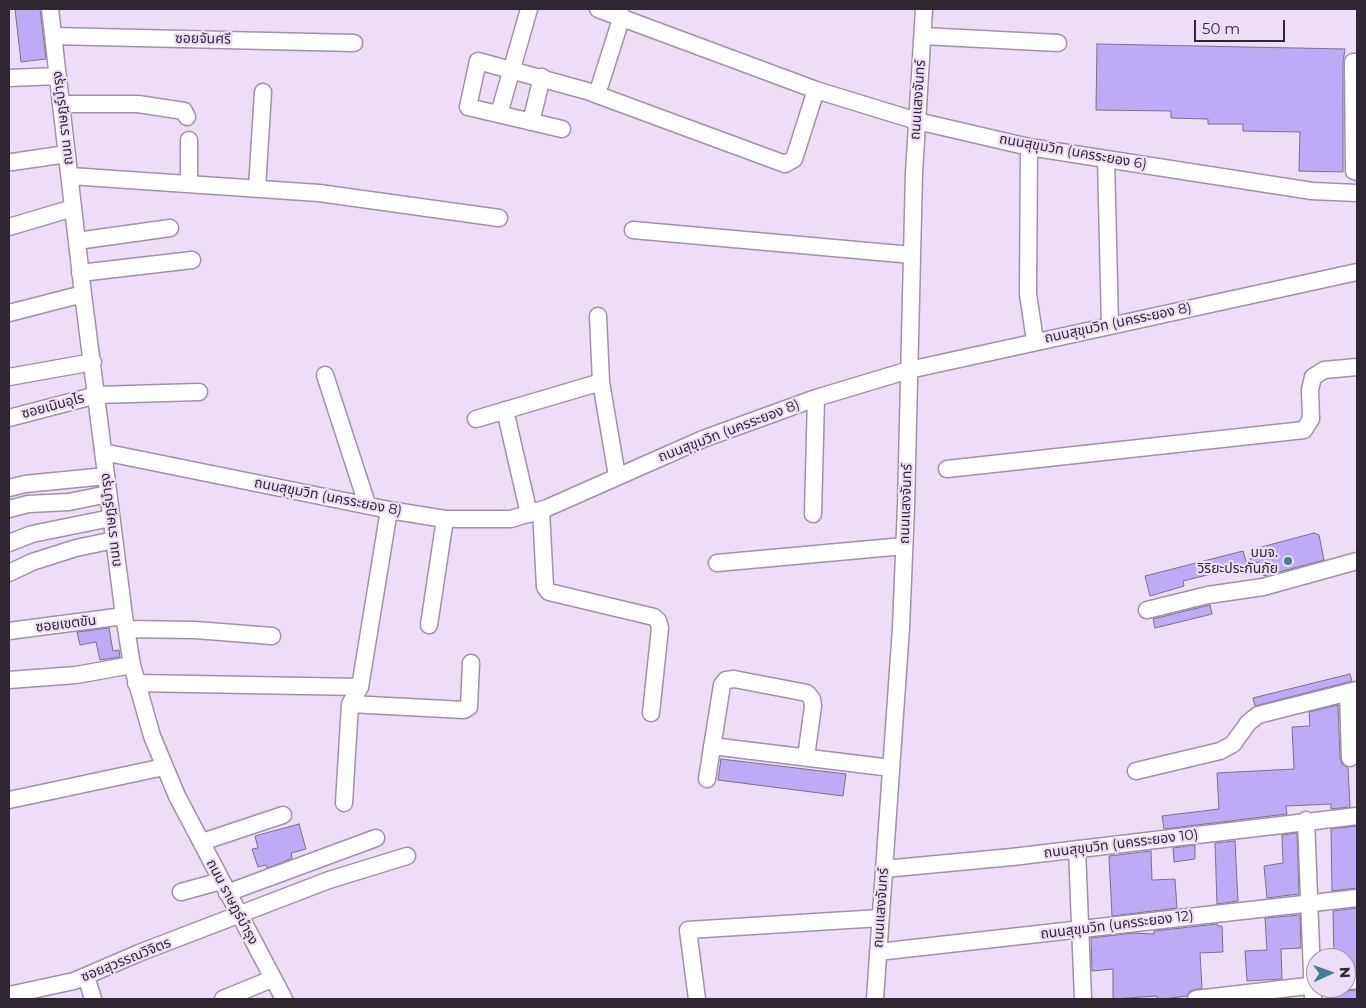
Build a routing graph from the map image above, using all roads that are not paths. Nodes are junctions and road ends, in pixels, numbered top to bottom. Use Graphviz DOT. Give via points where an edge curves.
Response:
graph roads {
  1 [pos="50,9"];
  2 [pos="529,9"];
  3 [pos="598,9"];
  4 [pos="924,9"];
  5 [pos="622,16"];
  6 [pos="53,36"];
  7 [pos="923,36"];
  8 [pos="354,43"];
  9 [pos="1058,44"];
  10 [pos="1357,62"];
  11 [pos="511,70"];
  12 [pos="58,76"];
  13 [pos="542,77"];
  14 [pos="9,78"];
  15 [pos="600,85"];
  16 [pos="816,90"];
  17 [pos="263,92"];
  18 [pos="62,104"];
  19 [pos="499,114"];
  20 [pos="187,117"];
  21 [pos="917,121"];
  22 [pos="531,122"];
  23 [pos="562,129"];
  24 [pos="189,140"];
  25 [pos="1030,147"];
  26 [pos="67,154"];
  27 [pos="1106,159"];
  28 [pos="12,162"];
  29 [pos="1357,172"];
  30 [pos="70,176"];
  31 [pos="189,183"];
  32 [pos="257,188"];
  33 [pos="1357,193"];
  34 [pos="73,208"];
  35 [pos="500,218"];
  36 [pos="9,227"];
  37 [pos="170,228"];
  38 [pos="633,230"];
  39 [pos="77,241"];
  40 [pos="912,255"];
  41 [pos="192,260"];
  42 [pos="1357,272"];
  43 [pos="80,273"];
  44 [pos="83,294"];
  45 [pos="9,313"];
  46 [pos="598,316"];
  47 [pos="1110,325"];
  48 [pos="1035,341"];
  49 [pos="93,362"];
  50 [pos="1357,367"];
  51 [pos="909,370"];
  52 [pos="325,375"];
  53 [pos="9,377"];
  54 [pos="601,382"];
  55 [pos="199,392"];
  56 [pos="97,395"];
  57 [pos="816,398"];
  58 [pos="505,410"];
  59 [pos="9,418"];
  60 [pos="476,419"];
  61 [pos="103,452"];
  62 [pos="947,470"];
  63 [pos="106,476"];
  64 [pos="617,476"];
  65 [pos="9,488"];
  66 [pos="108,494"];
  67 [pos="367,504"];
  68 [pos="9,509"];
  69 [pos="389,510"];
  70 [pos="535,512"];
  71 [pos="813,514"];
  72 [pos="111,518"];
  73 [pos="445,519"];
  74 [pos="114,540"];
  75 [pos="9,543"];
  76 [pos="904,546"];
  77 [pos="1357,560"];
  78 [pos="717,563"];
  79 [pos="9,573"];
  80 [pos="1148,610"];
  81 [pos="124,623"];
  82 [pos="430,625"];
  83 [pos="9,631"];
  84 [pos="272,636"];
  85 [pos="471,663"];
  86 [pos="132,665"];
  87 [pos="9,680"];
  88 [pos="136,683"];
  89 [pos="360,687"];
  90 [pos="1353,691"];
  91 [pos="350,704"];
  92 [pos="651,713"];
  93 [pos="712,746"];
  94 [pos="806,757"];
  95 [pos="1350,758"];
  96 [pos="164,767"];
  97 [pos="891,768"];
  98 [pos="1136,771"];
  99 [pos="708,779"];
  100 [pos="9,800"];
  101 [pos="344,803"];
  102 [pos="284,815"];
  103 [pos="1357,816"];
  104 [pos="1306,820"];
  105 [pos="376,838"];
  106 [pos="202,842"];
  107 [pos="1077,849"];
  108 [pos="407,856"];
  109 [pos="884,869"];
  110 [pos="224,887"];
  111 [pos="181,892"];
  112 [pos="1357,898"];
  113 [pos="1310,902"];
  114 [pos="240,916"];
  115 [pos="880,918"];
  116 [pos="1080,929"];
  117 [pos="1312,948"];
  118 [pos="878,952"];
  119 [pos="86,976"];
  120 [pos="272,979"];
  121 [pos="1306,991"];
  122 [pos="9,995"];
  123 [pos="93,999"];
  124 [pos="223,999"];
  125 [pos="284,999"];
  126 [pos="697,999"];
  127 [pos="874,999"];
  128 [pos="1083,999"];
  129 [pos="1196,999"];
  1 -- 6 [label="street, ถนน ราษฎร์บำรุง"];
  2 -- 11 [label="street"];
  3 -- 5 [label="street, ถนนสุขุมวิท (นครระยอง 6)"];
  4 -- 7 [label="street, ถนนแสงจันทร์"];
  5 -- 15 [label="street"];
  5 -- 16 [label="street, ถนนสุขุมวิท (นครระยอง 6)"];
  6 -- 8 [label="street, ซอยจันศรี"];
  6 -- 12 [label="street, ถนน ราษฎร์บำรุง"];
  7 -- 9 [label="street"];
  7 -- 21 [label="street, ถนนแสงจันทร์"];
  10 -- 29 [label="street" via="1353,62 1354,171"];
  11 -- 13 [label="street"];
  11 -- 19 [label="street"];
  11 -- 19 [label="street" via="478,61 468,107"];
  12 -- 14 [label="street"];
  12 -- 18 [label="street, ถนน ราษฎร์บำรุง"];
  13 -- 16 [label="street" via="785,164 794,159"];
  13 -- 22 [label="street"];
  16 -- 21 [label="street, ถนนสุขุมวิท (นครระยอง 6)"];
  17 -- 32 [label="street"];
  18 -- 20 [label="street" via="138,104 184,111"];
  18 -- 26 [label="street, ถนน ราษฎร์บำรุง"];
  19 -- 22 [label="street"];
  21 -- 25 [label="street, ถนนสุขุมวิท (นครระยอง 6)"];
  21 -- 40 [label="street, ถนนแสงจันทร์"];
  22 -- 23 [label="street"];
  24 -- 31 [label="street"];
  25 -- 27 [label="street, ถนนสุขุมวิท (นครระยอง 6)"];
  25 -- 48 [label="street" via="1028,294"];
  26 -- 28 [label="street"];
  26 -- 30 [label="street, ถนน ราษฎร์บำรุง"];
  27 -- 33 [label="street, ถนนสุขุมวิท (นครระยอง 6)" via="1312,191"];
  27 -- 47 [label="street"];
  30 -- 31 [label="street"];
  30 -- 34 [label="street, ถนน ราษฎร์บำรุง"];
  31 -- 32 [label="street"];
  32 -- 35 [label="street"];
  34 -- 36 [label="street"];
  34 -- 39 [label="street, ถนน ราษฎร์บำรุง"];
  37 -- 39 [label="street"];
  38 -- 40 [label="street"];
  39 -- 43 [label="street, ถนน ราษฎร์บำรุง"];
  40 -- 51 [label="street, ถนนแสงจันทร์"];
  41 -- 43 [label="street"];
  42 -- 47 [label="street, ถนนสุขุมวิท (นครระยอง 8)"];
  43 -- 44 [label="street, ถนน ราษฎร์บำรุง"];
  44 -- 45 [label="street"];
  44 -- 49 [label="street, ถนน ราษฎร์บำรุง"];
  46 -- 54 [label="street"];
  47 -- 48 [label="street, ถนนสุขุมวิท (นครระยอง 8)"];
  48 -- 51 [label="street, ถนนสุขุมวิท (นครระยอง 8)"];
  49 -- 53 [label="street"];
  49 -- 56 [label="street, ถนน ราษฎร์บำรุง"];
  50 -- 62 [label="street" via="1324,370 1313,377 1311,419 1304,430"];
  51 -- 57 [label="street, ถนนสุขุมวิท (นครระยอง 8)"];
  51 -- 76 [label="street, ถนนแสงจันทร์"];
  52 -- 67 [label="street"];
  54 -- 58 [label="street"];
  54 -- 64 [label="street"];
  55 -- 56 [label="street, ซอยเนินอุไร"];
  56 -- 59 [label="street, ซอยเนินอุไร"];
  56 -- 61 [label="street, ถนน ราษฎร์บำรุง"];
  57 -- 64 [label="street, ถนนสุขุมวิท (นครระยอง 8)" via="703,439"];
  57 -- 71 [label="street"];
  58 -- 60 [label="street"];
  58 -- 70 [label="street"];
  61 -- 63 [label="street, ถนน ราษฎร์บำรุง"];
  61 -- 67 [label="street, ถนนสุขุมวิท (นครระยอง 8)"];
  63 -- 65 [label="street" via="34,482"];
  63 -- 66 [label="street, ถนน ราษฎร์บำรุง"];
  64 -- 70 [label="street, ถนนสุขุมวิท (นครระยอง 8)"];
  66 -- 68 [label="street"];
  66 -- 72 [label="street, ถนน ราษฎร์บำรุง"];
  67 -- 69 [label="street, ถนนสุขุมวิท (นครระยอง 8)"];
  69 -- 73 [label="street, ถนนสุขุมวิท (นครระยอง 8)"];
  69 -- 89 [label="street"];
  70 -- 73 [label="street, ถนนสุขุมวิท (นครระยอง 8)" via="511,520"];
  70 -- 92 [label="street" via="545,587 549,592 654,617 658,621 660,628"];
  72 -- 74 [label="street, ถนน ราษฎร์บำรุง"];
  72 -- 75 [label="street" via="32,534"];
  73 -- 82 [label="street"];
  74 -- 79 [label="street" via="76,548"];
  74 -- 81 [label="street, ถนน ราษฎร์บำรุง"];
  76 -- 78 [label="street"];
  76 -- 97 [label="street, ถนนแสงจันทร์"];
  77 -- 80 [label="street" via="1263,587 1208,594"];
  81 -- 83 [label="street, ซอยเขตขัน"];
  81 -- 84 [label="street, ซอยเขตขัน"];
  81 -- 86 [label="street, ถนน ราษฎร์บำรุง"];
  85 -- 91 [label="street" via="469,707 464,710"];
  86 -- 87 [label="street" via="76,675"];
  86 -- 88 [label="street, ถนน ราษฎร์บำรุง"];
  88 -- 89 [label="street"];
  88 -- 96 [label="street, ถนน ราษฎร์บำรุง"];
  89 -- 91 [label="street"];
  90 -- 95 [label="street"];
  90 -- 98 [label="street" via="1258,715 1233,744 1220,752"];
  91 -- 101 [label="street"];
  93 -- 94 [label="street"];
  93 -- 94 [label="street" via="722,685 726,680 734,679 807,693 813,706"];
  93 -- 99 [label="street"];
  94 -- 97 [label="street"];
  96 -- 100 [label="street"];
  96 -- 106 [label="street, ถนน ราษฎร์บำรุง"];
  97 -- 109 [label="street, ถนนแสงจันทร์"];
  102 -- 106 [label="street"];
  103 -- 104 [label="street, ถนนสุขุมวิท (นครระยอง 10)"];
  104 -- 107 [label="street, ถนนสุขุมวิท (นครระยอง 10)"];
  104 -- 113 [label="street"];
  105 -- 110 [label="street"];
  106 -- 110 [label="street, ถนน ราษฎร์บำรุง"];
  107 -- 109 [label="street, ถนนสุขุมวิท (นครระยอง 10)"];
  107 -- 116 [label="street"];
  108 -- 114 [label="street, ซอยสุวรรณวิจิตร" via="336,877"];
  109 -- 115 [label="street, ถนนแสงจันทร์"];
  110 -- 111 [label="street"];
  110 -- 114 [label="street, ถนน ราษฎร์บำรุง"];
  112 -- 113 [label="street, ถนนสุขุมวิท (นครระยอง 12)"];
  113 -- 116 [label="street, ถนนสุขุมวิท (นครระยอง 12)"];
  113 -- 117 [label="street"];
  114 -- 119 [label="street, ซอยสุวรรณวิจิตร"];
  114 -- 120 [label="street, ถนน ราษฎร์บำรุง"];
  115 -- 118 [label="street, ถนนแสงจันทร์"];
  115 -- 126 [label="street" via="688,930"];
  116 -- 118 [label="street, ถนนสุขุมวิท (นครระยอง 12)"];
  116 -- 128 [label="street"];
  118 -- 127 [label="street, ถนนแสงจันทร์"];
  119 -- 122 [label="street, ซอยสุวรรณวิจิตร"];
  119 -- 123 [label="street"];
  120 -- 124 [label="street"];
  120 -- 125 [label="street, ถนน ราษฎร์บำรุง"];
  121 -- 129 [label="street"];
}
